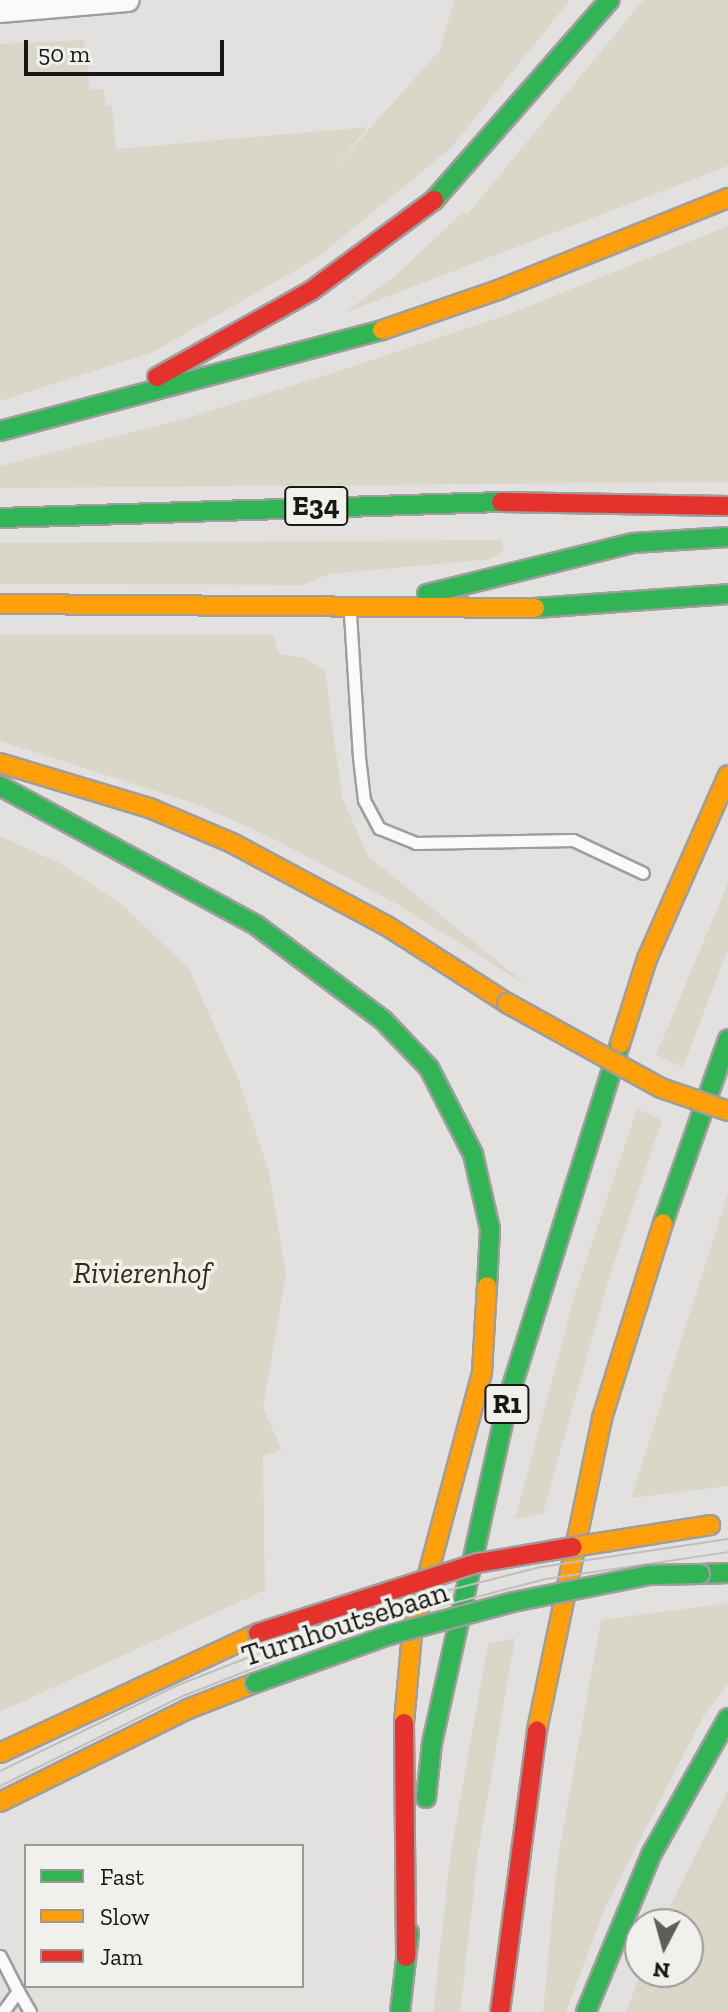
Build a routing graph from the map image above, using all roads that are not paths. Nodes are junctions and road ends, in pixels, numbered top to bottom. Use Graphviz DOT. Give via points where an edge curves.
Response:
graph roads {
  1 [pos="128,0"];
  2 [pos="610,0"];
  3 [pos="0,11"];
  4 [pos="728,198"];
  5 [pos="108,405"];
  6 [pos="0,431"];
  7 [pos="728,506"];
  8 [pos="0,518"];
  9 [pos="728,537"];
  10 [pos="728,594"];
  11 [pos="661,598"];
  12 [pos="728,603"];
  13 [pos="0,604"];
  14 [pos="349,605"];
  15 [pos="384,605"];
  16 [pos="0,763"];
  17 [pos="728,775"];
  18 [pos="0,786"];
  19 [pos="643,873"];
  20 [pos="728,1039"];
  21 [pos="728,1111"];
  22 [pos="728,1518"];
  23 [pos="728,1573"];
  24 [pos="728,1718"];
  25 [pos="0,1753"];
  26 [pos="0,1802"];
  27 [pos="0,1956"];
  28 [pos="406,1957"];
  29 [pos="18,1991"];
  30 [pos="3,2012"];
  31 [pos="30,2012"];
  32 [pos="400,2012"];
  33 [pos="500,2012"];
  34 [pos="586,2012"];
  1 -- 3 [label="street"];
  2 -- 5 [label="main road" via="474,160 423,211 311,291"];
  4 -- 5 [label="main road" via="413,321"];
  5 -- 6 [label="main road"];
  7 -- 8 [label="main road, E34" via="483,503"];
  9 -- 15 [label="main road" via="633,543"];
  10 -- 11 [label="main road"];
  11 -- 12 [label="lane"];
  11 -- 15 [label="main road" via="511,610"];
  13 -- 14 [label="main road"];
  14 -- 15 [label="main road"];
  14 -- 19 [label="lane" via="360,772 364,800 379,828 416,843 573,840"];
  16 -- 21 [label="main road, bridge" via="152,809 232,843 387,926 507,1003 661,1088"];
  17 -- 28 [label="main road, R1" via="647,959 508,1399 432,1743"];
  18 -- 28 [label="main road" via="256,925 371,1012 429,1068 473,1154 490,1229 482,1372 412,1634 404,1711"];
  20 -- 33 [label="main road" via="667,1208 602,1418 531,1760"];
  22 -- 25 [label="main road, Turnhoutsebaan, bridge" via="464,1567 258,1633"];
  23 -- 26 [label="main road, Turnhoutsebaan, bridge" via="649,1575 554,1591 389,1635 188,1709"];
  24 -- 34 [label="main road" via="652,1853"];
  27 -- 29 [label="lane"];
  28 -- 32 [label="main road, R1"];
  29 -- 30 [label="lane"];
  29 -- 31 [label="lane"];
}
